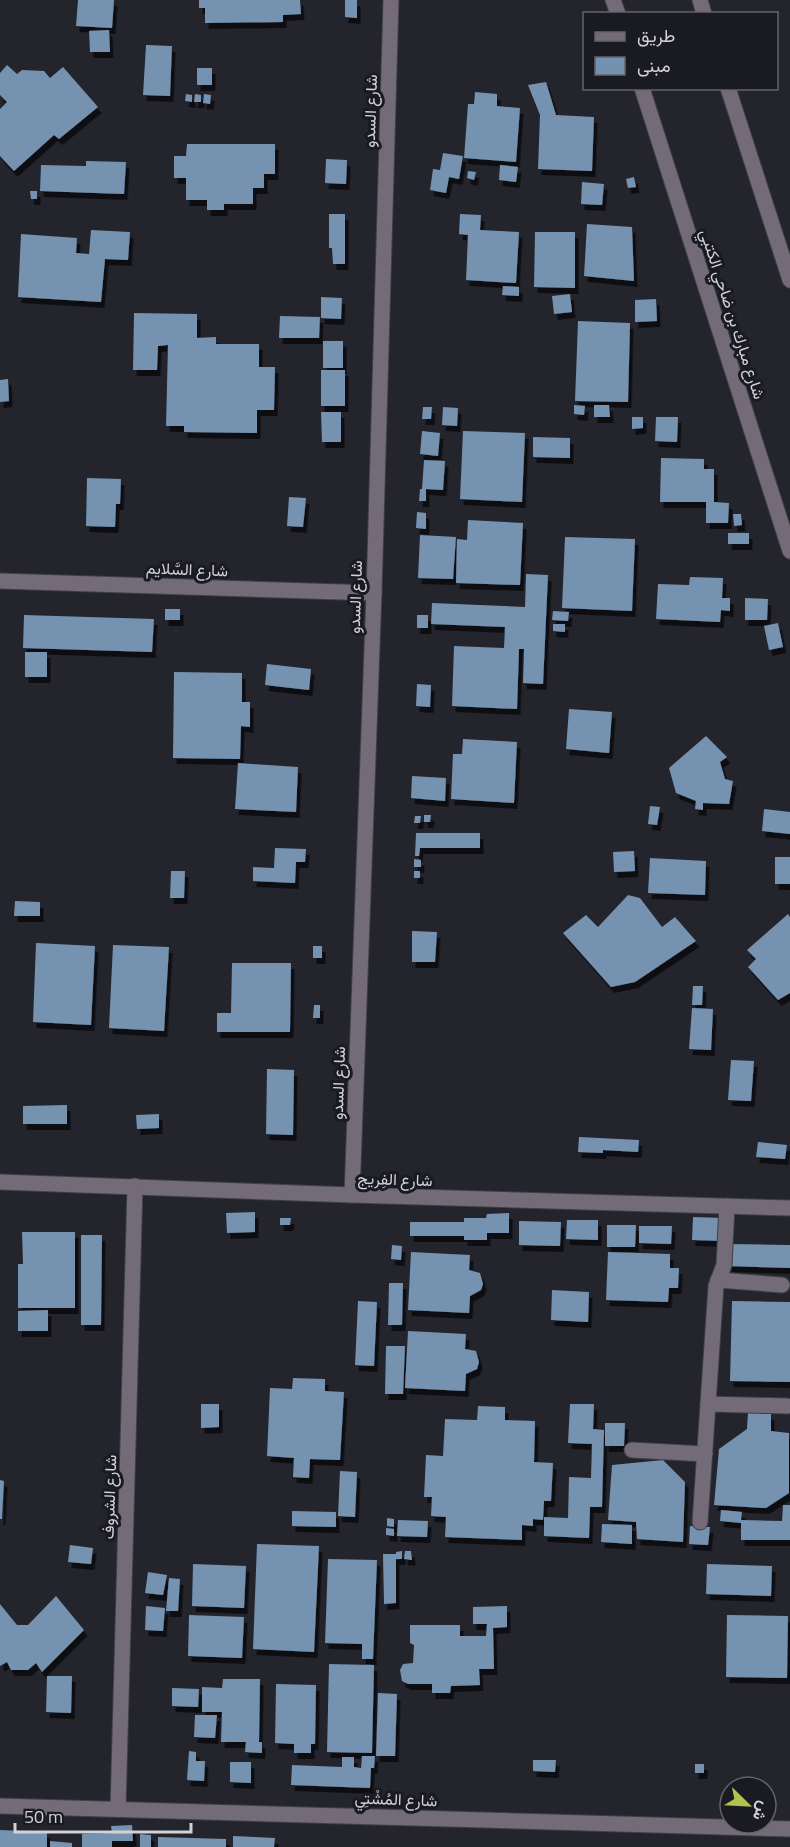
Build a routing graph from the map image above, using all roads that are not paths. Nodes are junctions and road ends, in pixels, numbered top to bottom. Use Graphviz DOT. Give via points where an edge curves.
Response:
graph roads {
  1 [pos="391,0"];
  2 [pos="643,90"];
  3 [pos="729,90"];
  4 [pos="790,280"];
  5 [pos="790,551"];
  6 [pos="0,581"];
  7 [pos="374,593"];
  8 [pos="0,1182"];
  9 [pos="135,1186"];
  10 [pos="352,1195"];
  11 [pos="727,1206"];
  12 [pos="790,1208"];
  13 [pos="718,1280"];
  14 [pos="782,1285"];
  15 [pos="708,1404"];
  16 [pos="787,1406"];
  17 [pos="632,1450"];
  18 [pos="705,1454"];
  19 [pos="700,1522"];
  20 [pos="0,1806"];
  21 [pos="118,1809"];
  22 [pos="790,1829"];
  1 -- 7 [label="street, شارع السدو"];
  2 -- 5 [label="street, شارع مبارك بن ضاحي الكتبي"];
  3 -- 4 [label="street"];
  6 -- 7 [label="street, شارع السَّلايم"];
  7 -- 10 [label="street, شارع السدو"];
  8 -- 9 [label="street, شارع الفِريج"];
  9 -- 10 [label="street, شارع الفِريج"];
  9 -- 21 [label="street, شارع الشروف"];
  10 -- 11 [label="street, شارع الفِريج"];
  11 -- 12 [label="street, شارع الفِريج"];
  11 -- 13 [label="street" via="724,1265"];
  13 -- 14 [label="street"];
  13 -- 15 [label="street"];
  15 -- 16 [label="street"];
  15 -- 18 [label="street"];
  17 -- 18 [label="street"];
  18 -- 19 [label="street"];
  20 -- 21 [label="street, شارع المُشْتِي"];
  21 -- 22 [label="street, شارع المُشْتِي"];
}
